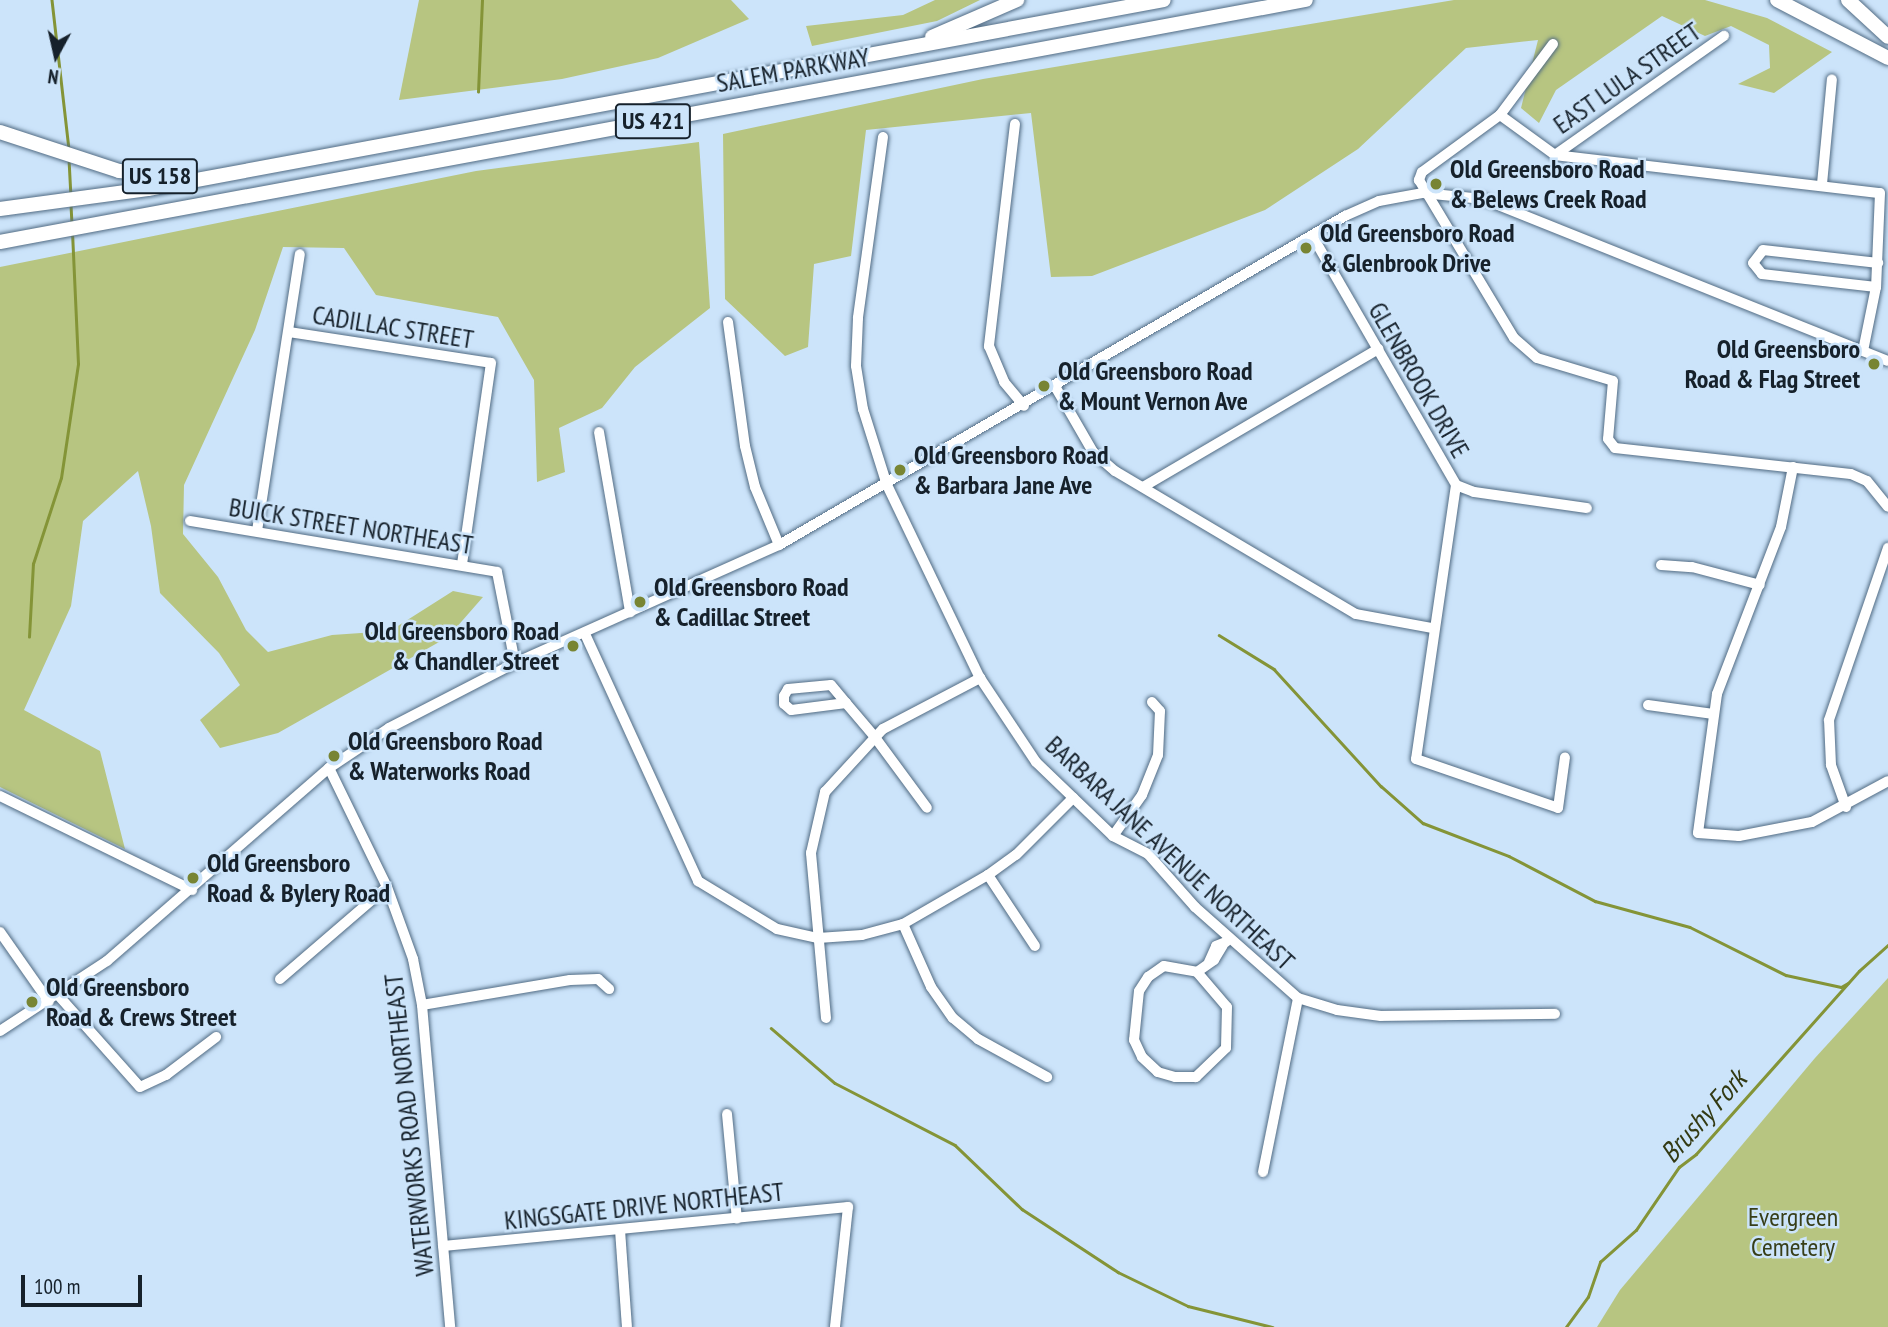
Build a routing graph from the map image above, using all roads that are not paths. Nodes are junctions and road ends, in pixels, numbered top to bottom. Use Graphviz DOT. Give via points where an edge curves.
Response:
graph roads {
  1 [pos="1017,0"];
  2 [pos="1164,0"];
  3 [pos="1306,0"];
  4 [pos="1777,0"];
  5 [pos="1848,0"];
  6 [pos="1724,36"];
  7 [pos="1888,37"];
  8 [pos="1553,44"];
  9 [pos="890,50"];
  10 [pos="1888,58"];
  11 [pos="1832,79"];
  12 [pos="1500,115"];
  13 [pos="1015,124"];
  14 [pos="0,132"];
  15 [pos="883,137"];
  16 [pos="1555,155"];
  17 [pos="219,174"];
  18 [pos="1822,184"];
  19 [pos="1423,193"];
  20 [pos="0,209"];
  21 [pos="1313,237"];
  22 [pos="0,242"];
  23 [pos="300,254"];
  24 [pos="1878,263"];
  25 [pos="1876,287"];
  26 [pos="728,322"];
  27 [pos="289,332"];
  28 [pos="1378,349"];
  29 [pos="1863,351"];
  30 [pos="1888,360"];
  31 [pos="1055,388"];
  32 [pos="1024,406"];
  33 [pos="599,432"];
  34 [pos="1793,467"];
  35 [pos="887,485"];
  36 [pos="1456,485"];
  37 [pos="1143,487"];
  38 [pos="1888,507"];
  39 [pos="1587,508"];
  40 [pos="190,522"];
  41 [pos="257,531"];
  42 [pos="779,545"];
  43 [pos="1888,548"];
  44 [pos="462,564"];
  45 [pos="1661,565"];
  46 [pos="1760,584"];
  47 [pos="630,612"];
  48 [pos="1432,628"];
  49 [pos="585,634"];
  50 [pos="514,663"];
  51 [pos="980,678"];
  52 [pos="1152,702"];
  53 [pos="846,703"];
  54 [pos="1648,705"];
  55 [pos="1713,714"];
  56 [pos="874,736"];
  57 [pos="1565,757"];
  58 [pos="329,768"];
  59 [pos="1888,781"];
  60 [pos="0,796"];
  61 [pos="1073,797"];
  62 [pos="1846,807"];
  63 [pos="927,808"];
  64 [pos="1114,836"];
  65 [pos="988,875"];
  66 [pos="387,887"];
  67 [pos="192,890"];
  68 [pos="903,924"];
  69 [pos="0,932"];
  70 [pos="818,938"];
  71 [pos="1226,942"];
  72 [pos="1035,946"];
  73 [pos="1197,972"];
  74 [pos="280,979"];
  75 [pos="609,989"];
  76 [pos="54,998"];
  77 [pos="1298,998"];
  78 [pos="422,1005"];
  79 [pos="1555,1014"];
  80 [pos="827,1018"];
  81 [pos="0,1031"];
  82 [pos="216,1037"];
  83 [pos="1047,1077"];
  84 [pos="727,1114"];
  85 [pos="1263,1172"];
  86 [pos="737,1219"];
  87 [pos="620,1230"];
  88 [pos="443,1246"];
  89 [pos="450,1327"];
  90 [pos="627,1327"];
  91 [pos="835,1327"];
  1 -- 9 [label="highway" via="953,30"];
  2 -- 9 [label="highway, SALEM PARKWAY / US 421"];
  3 -- 22 [label="highway, SALEM PARKWAY / US 421"];
  4 -- 10 [label="highway"];
  5 -- 7 [label="highway"];
  6 -- 16 [label="street, EAST LULA STREET"];
  8 -- 12 [label="street"];
  9 -- 17 [label="highway, SALEM PARKWAY / US 421"];
  11 -- 18 [label="street"];
  12 -- 16 [label="street"];
  12 -- 19 [label="street" via="1422,172"];
  13 -- 32 [label="street" via="989,346 1004,382"];
  14 -- 17 [label="highway, US 158" via="119,171 160,176"];
  15 -- 35 [label="street, BARBARA JANE AVENUE NORTHEAST" via="856,366 863,409"];
  16 -- 18 [label="street"];
  17 -- 20 [label="highway, SALEM PARKWAY / US 421" via="123,193"];
  18 -- 24 [label="street" via="1880,193"];
  19 -- 21 [label="street" via="1379,201"];
  19 -- 29 [label="street" via="1483,199"];
  19 -- 34 [label="street" via="1523,349 1536,358 1613,382 1608,439 1615,448"];
  21 -- 28 [label="street, GLENBROOK DRIVE"];
  21 -- 31 [label="street"];
  23 -- 27 [label="street"];
  24 -- 25 [label="street"];
  24 -- 25 [label="street" via="1763,250 1753,263 1762,274"];
  25 -- 29 [label="street"];
  26 -- 42 [label="street" via="751,473"];
  27 -- 41 [label="street"];
  27 -- 44 [label="street, CADILLAC STREET" via="491,363"];
  28 -- 36 [label="street, GLENBROOK DRIVE"];
  28 -- 37 [label="street"];
  29 -- 30 [label="street"];
  31 -- 32 [label="street"];
  31 -- 37 [label="street" via="1093,452"];
  32 -- 35 [label="street"];
  33 -- 47 [label="street"];
  34 -- 38 [label="street" via="1859,478"];
  34 -- 46 [label="street" via="1781,527"];
  35 -- 42 [label="street"];
  35 -- 51 [label="street, BARBARA JANE AVENUE NORTHEAST"];
  36 -- 39 [label="street" via="1474,492"];
  36 -- 48 [label="street, GLENBROOK DRIVE"];
  37 -- 48 [label="street" via="1356,614"];
  40 -- 41 [label="street, BUICK STREET NORTHEAST"];
  41 -- 44 [label="street, BUICK STREET NORTHEAST"];
  42 -- 47 [label="street"];
  43 -- 62 [label="street" via="1829,720 1831,765"];
  44 -- 50 [label="street, BUICK STREET NORTHEAST" via="496,572"];
  45 -- 46 [label="street" via="1692,567"];
  46 -- 55 [label="street"];
  47 -- 49 [label="street"];
  48 -- 57 [label="street, GLENBROOK DRIVE" via="1416,759 1558,808"];
  49 -- 50 [label="street"];
  49 -- 70 [label="street" via="698,881 777,929"];
  50 -- 58 [label="street" via="390,727"];
  51 -- 56 [label="street"];
  51 -- 61 [label="street, BARBARA JANE AVENUE NORTHEAST" via="1037,762"];
  52 -- 64 [label="street" via="1160,711 1157,755 1142,795"];
  53 -- 53 [label="street" via="791,710 784,704 784,696 789,689 822,683 831,685"];
  53 -- 56 [label="street"];
  54 -- 55 [label="street"];
  55 -- 62 [label="street" via="1698,833 1739,836 1775,832"];
  56 -- 63 [label="street"];
  56 -- 70 [label="street" via="830,782 819,806 811,853"];
  58 -- 66 [label="street, WATERWORKS ROAD NORTHEAST"];
  58 -- 67 [label="street"];
  59 -- 62 [label="street"];
  60 -- 67 [label="street"];
  61 -- 64 [label="street, BARBARA JANE AVENUE NORTHEAST"];
  61 -- 65 [label="street" via="1016,855"];
  64 -- 71 [label="street, BARBARA JANE AVENUE NORTHEAST" via="1149,854"];
  65 -- 68 [label="street"];
  65 -- 72 [label="street"];
  66 -- 74 [label="street"];
  66 -- 78 [label="street, WATERWORKS ROAD NORTHEAST"];
  67 -- 76 [label="street"];
  68 -- 70 [label="street" via="862,935"];
  68 -- 83 [label="street" via="931,988 953,1018 978,1039"];
  69 -- 76 [label="street"];
  70 -- 80 [label="street"];
  71 -- 73 [label="street"];
  71 -- 77 [label="street, BARBARA JANE AVENUE NORTHEAST"];
  73 -- 73 [label="street" via="1164,966 1148,977 1139,991 1134,1040 1142,1057 1158,1072 1196,1077 1226,1048 1227,1007"];
  75 -- 78 [label="street" via="598,979 570,980"];
  76 -- 81 [label="street"];
  76 -- 82 [label="street" via="140,1087 166,1075"];
  77 -- 79 [label="street, BARBARA JANE AVENUE NORTHEAST" via="1381,1016"];
  77 -- 85 [label="street"];
  78 -- 88 [label="street, WATERWORKS ROAD NORTHEAST"];
  84 -- 86 [label="street"];
  86 -- 87 [label="street, KINGSGATE DRIVE NORTHEAST"];
  86 -- 91 [label="street, KINGSGATE DRIVE NORTHEAST" via="848,1207"];
  87 -- 88 [label="street, KINGSGATE DRIVE NORTHEAST"];
  87 -- 90 [label="street"];
  88 -- 89 [label="street, WATERWORKS ROAD NORTHEAST"];
}
